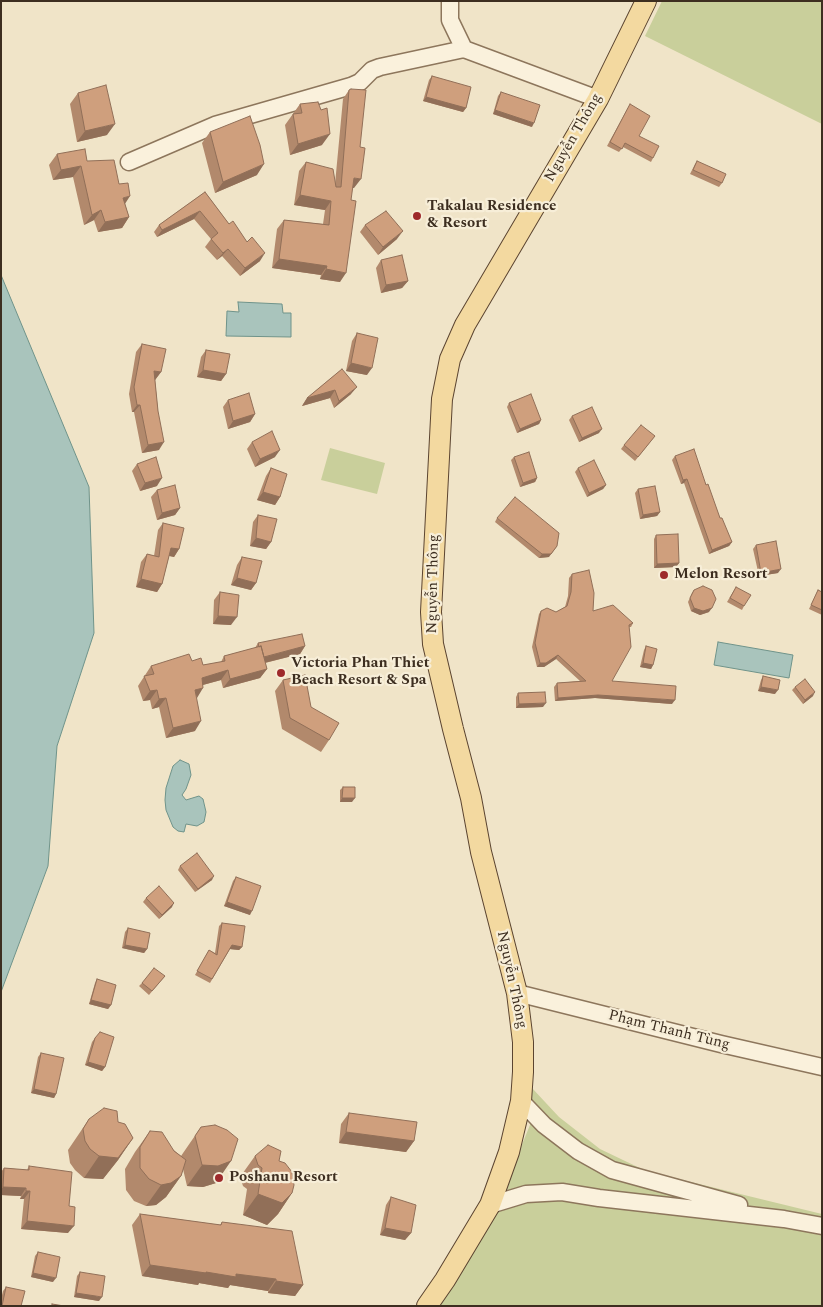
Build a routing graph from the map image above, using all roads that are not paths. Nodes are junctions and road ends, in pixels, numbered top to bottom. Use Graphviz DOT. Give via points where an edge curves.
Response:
graph roads {
  1 [pos="450,1"];
  2 [pos="646,1"];
  3 [pos="464,49"];
  4 [pos="598,99"];
  5 [pos="129,162"];
  6 [pos="516,993"];
  7 [pos="822,1067"];
  8 [pos="521,1100"];
  9 [pos="490,1204"];
  10 [pos="784,1219"];
  11 [pos="822,1226"];
  12 [pos="427,1306"];
  1 -- 3 [label="street" via="450,20"];
  2 -- 4 [label="main road, Nguyễn Thông"];
  3 -- 4 [label="street"];
  3 -- 5 [label="street" via="380,67 351,86 215,125"];
  4 -- 6 [label="main road, Nguyễn Thông" via="465,325 450,359 442,399 431,612 433,644"];
  6 -- 7 [label="street, Phạm Thanh Tùng"];
  6 -- 8 [label="main road, Nguyễn Thông" via="523,1042"];
  8 -- 9 [label="main road, Nguyễn Thông" via="509,1152"];
  8 -- 10 [label="street" via="544,1126 612,1170"];
  9 -- 10 [label="street" via="526,1194 562,1192"];
  9 -- 12 [label="main road, Nguyễn Thông"];
  10 -- 11 [label="street"];
}
